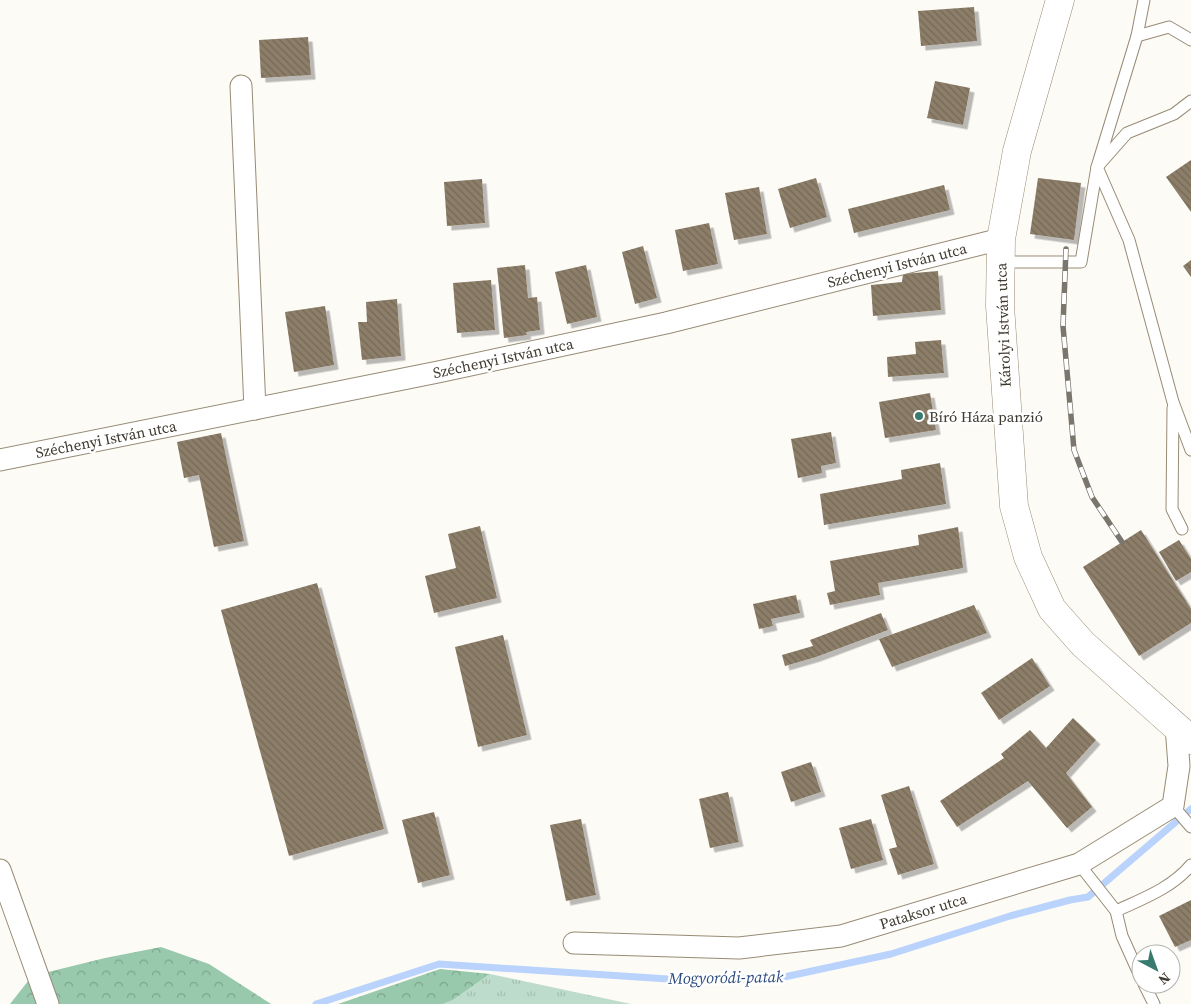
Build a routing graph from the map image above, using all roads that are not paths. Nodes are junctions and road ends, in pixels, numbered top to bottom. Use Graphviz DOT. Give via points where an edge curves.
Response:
graph roads {
  1 [pos="1060,0"];
  2 [pos="1144,0"];
  3 [pos="1137,36"];
  4 [pos="1191,40"];
  5 [pos="241,86"];
  6 [pos="1191,101"];
  7 [pos="1097,167"];
  8 [pos="1001,251"];
  9 [pos="1173,402"];
  10 [pos="255,409"];
  11 [pos="1191,450"];
  12 [pos="0,460"];
  13 [pos="1182,529"];
  14 [pos="1183,733"];
  15 [pos="1174,808"];
  16 [pos="1191,827"];
  17 [pos="1191,866"];
  18 [pos="0,870"];
  19 [pos="1084,870"];
  20 [pos="1116,911"];
  21 [pos="574,943"];
  22 [pos="1131,956"];
  23 [pos="48,1004"];
  1 -- 8 [label="main road, Károlyi István utca" via="1017,151"];
  2 -- 3 [label="lane"];
  3 -- 4 [label="lane" via="1169,28"];
  3 -- 7 [label="lane"];
  5 -- 10 [label="street"];
  6 -- 7 [label="lane" via="1174,114 1127,133"];
  7 -- 8 [label="lane" via="1081,262"];
  7 -- 9 [label="lane" via="1129,240"];
  8 -- 10 [label="street, Széchenyi István utca"];
  8 -- 14 [label="main road, Károlyi István utca" via="1000,306 1014,506 1028,557 1052,609 1066,626"];
  9 -- 11 [label="lane"];
  9 -- 13 [label="lane" via="1172,509"];
  10 -- 12 [label="street, Széchenyi István utca"];
  14 -- 15 [label="street"];
  15 -- 16 [label="lane"];
  15 -- 19 [label="street, Pataksor utca"];
  17 -- 20 [label="lane" via="1162,889"];
  18 -- 23 [label="street"];
  19 -- 20 [label="lane"];
  19 -- 21 [label="street, Pataksor utca" via="841,936 739,948"];
  20 -- 22 [label="lane"];
}
